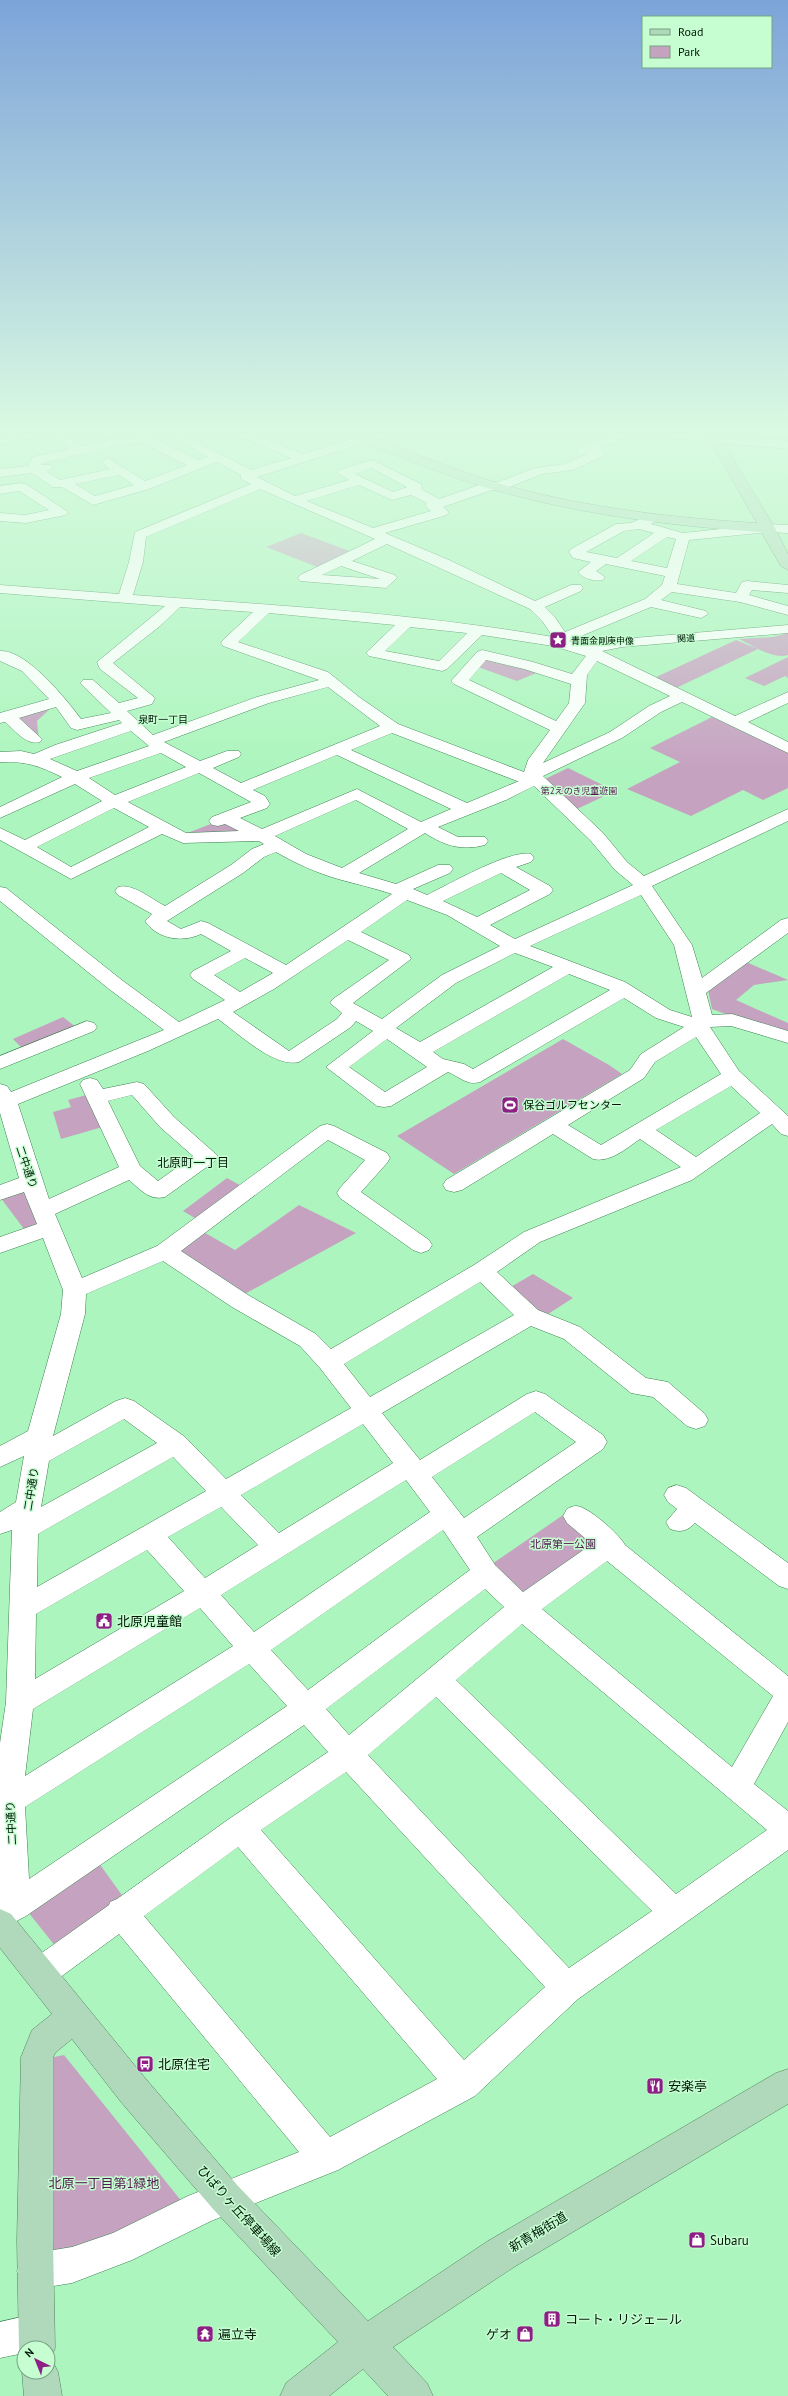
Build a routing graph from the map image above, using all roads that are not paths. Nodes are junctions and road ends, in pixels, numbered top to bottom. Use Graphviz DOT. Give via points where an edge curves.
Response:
graph roads {
  1 [pos="138,546"];
  2 [pos="372,546"];
  3 [pos="402,546"];
  4 [pos="587,546"];
  5 [pos="645,546"];
  6 [pos="680,546"];
  7 [pos="777,546"];
  8 [pos="603,560"];
  9 [pos="340,561"];
  10 [pos="619,563"];
  11 [pos="788,566"];
  12 [pos="598,577"];
  13 [pos="670,580"];
  14 [pos="576,588"];
  15 [pos="0,589"];
  16 [pos="788,589"];
  17 [pos="125,597"];
  18 [pos="740,598"];
  19 [pos="178,601"];
  20 [pos="650,602"];
  21 [pos="535,606"];
  22 [pos="266,608"];
  23 [pos="788,611"];
  24 [pos="701,614"];
  25 [pos="407,622"];
  26 [pos="788,628"];
  27 [pos="479,629"];
  28 [pos="558,640"];
  29 [pos="590,652"];
  30 [pos="0,656"];
  31 [pos="332,681"];
  32 [pos="577,681"];
  33 [pos="88,683"];
  34 [pos="681,697"];
  35 [pos="788,697"];
  36 [pos="60,701"];
  37 [pos="124,716"];
  38 [pos="4,717"];
  39 [pos="735,722"];
  40 [pos="392,727"];
  41 [pos="558,728"];
  42 [pos="34,739"];
  43 [pos="157,744"];
  44 [pos="788,748"];
  45 [pos="336,750"];
  46 [pos="233,754"];
  47 [pos="0,757"];
  48 [pos="36,759"];
  49 [pos="200,766"];
  50 [pos="76,777"];
  51 [pos="533,777"];
  52 [pos="240,789"];
  53 [pos="114,801"];
  54 [pos="466,809"];
  55 [pos="0,813"];
  56 [pos="788,814"];
  57 [pos="226,818"];
  58 [pos="163,826"];
  59 [pos="423,827"];
  60 [pos="0,833"];
  61 [pos="180,836"];
  62 [pos="270,840"];
  63 [pos="479,841"];
  64 [pos="24,847"];
  65 [pos="525,858"];
  66 [pos="501,866"];
  67 [pos="444,869"];
  68 [pos="343,875"];
  69 [pos="140,882"];
  70 [pos="643,886"];
  71 [pos="401,891"];
  72 [pos="0,892"];
  73 [pos="429,901"];
  74 [pos="165,914"];
  75 [pos="477,924"];
  76 [pos="788,924"];
  77 [pos="346,932"];
  78 [pos="514,946"];
  79 [pos="246,950"];
  80 [pos="569,966"];
  81 [pos="285,972"];
  82 [pos="624,990"];
  83 [pos="696,991"];
  84 [pos="239,1000"];
  85 [pos="219,1011"];
  86 [pos="354,1011"];
  87 [pos="701,1024"];
  88 [pos="86,1027"];
  89 [pos="384,1027"];
  90 [pos="177,1030"];
  91 [pos="788,1037"];
  92 [pos="421,1050"];
  93 [pos="0,1063"];
  94 [pos="441,1068"];
  95 [pos="84,1070"];
  96 [pos="733,1076"];
  97 [pos="4,1095"];
  98 [pos="96,1098"];
  99 [pos="781,1121"];
  100 [pos="553,1124"];
  101 [pos="640,1129"];
  102 [pos="8,1136"];
  103 [pos="696,1167"];
  104 [pos="131,1170"];
  105 [pos="32,1182"];
  106 [pos="454,1185"];
  107 [pos="0,1193"];
  108 [pos="47,1218"];
  109 [pos="0,1245"];
  110 [pos="421,1245"];
  111 [pos="165,1251"];
  112 [pos="482,1271"];
  113 [pos="76,1290"];
  114 [pos="530,1316"];
  115 [pos="329,1362"];
  116 [pos="366,1411"];
  117 [pos="696,1420"];
  118 [pos="176,1444"];
  119 [pos="38,1446"];
  120 [pos="0,1457"];
  121 [pos="413,1470"];
  122 [pos="224,1492"];
  123 [pos="684,1509"];
  124 [pos="576,1516"];
  125 [pos="27,1518"];
  126 [pos="0,1524"];
  127 [pos="454,1524"];
  128 [pos="150,1535"];
  129 [pos="612,1544"];
  130 [pos="276,1547"];
  131 [pos="486,1572"];
  132 [pos="788,1578"];
  133 [pos="203,1593"];
  134 [pos="24,1608"];
  135 [pos="522,1608"];
  136 [pos="252,1648"];
  137 [pos="437,1680"];
  138 [pos="788,1692"];
  139 [pos="788,1696"];
  140 [pos="20,1702"];
  141 [pos="306,1708"];
  142 [pos="348,1754"];
  143 [pos="736,1788"];
  144 [pos="10,1802"];
  145 [pos="240,1828"];
  146 [pos="788,1829"];
  147 [pos="788,1833"];
  148 [pos="121,1912"];
  149 [pos="674,1912"];
  150 [pos="5,1915"];
  151 [pos="40,1973"];
  152 [pos="567,1988"];
  153 [pos="73,2017"];
  154 [pos="463,2084"];
  155 [pos="788,2085"];
  156 [pos="326,2158"];
  157 [pos="226,2198"];
  158 [pos="35,2271"];
  159 [pos="0,2340"];
  160 [pos="16,2340"];
  161 [pos="36,2340"];
  162 [pos="364,2345"];
  163 [pos="41,2380"];
  164 [pos="43,2396"];
  165 [pos="299,2396"];
  166 [pos="414,2396"];
  1 -- 17 [label="street"];
  2 -- 9 [label="street"];
  3 -- 21 [label="street"];
  4 -- 8 [label="street" via="576,552 578,555"];
  5 -- 10 [label="street"];
  6 -- 13 [label="street"];
  7 -- 11 [label="main road"];
  8 -- 10 [label="street"];
  8 -- 12 [label="street" via="585,572"];
  9 -- 9 [label="street" via="305,578 381,585 390,578"];
  10 -- 13 [label="street"];
  13 -- 18 [label="street"];
  13 -- 20 [label="street"];
  14 -- 21 [label="street"];
  15 -- 17 [label="street"];
  16 -- 18 [label="street" via="747,585"];
  17 -- 19 [label="street"];
  18 -- 23 [label="street" via="773,604"];
  19 -- 22 [label="street"];
  19 -- 37 [label="street" via="155,623 105,662 105,666 116,676 147,698"];
  20 -- 24 [label="street"];
  20 -- 28 [label="street"];
  21 -- 28 [label="street" via="549,619"];
  22 -- 25 [label="street"];
  22 -- 31 [label="street" via="228,643 323,675"];
  25 -- 27 [label="street"];
  25 -- 27 [label="street" via="374,653 442,666"];
  26 -- 29 [label="street, 関道" via="767,632 622,643"];
  27 -- 28 [label="street"];
  28 -- 29 [label="street"];
  29 -- 32 [label="street"];
  29 -- 34 [label="street"];
  30 -- 36 [label="street" via="27,668"];
  31 -- 40 [label="street" via="353,700"];
  31 -- 43 [label="street" via="263,700"];
  32 -- 41 [label="street" via="577,703"];
  32 -- 41 [label="street" via="528,665 482,655 459,681"];
  33 -- 37 [label="street"];
  34 -- 39 [label="street"];
  34 -- 51 [label="street" via="655,709 616,735"];
  35 -- 39 [label="street"];
  36 -- 37 [label="street" via="77,725"];
  36 -- 38 [label="street"];
  37 -- 43 [label="street"];
  37 -- 48 [label="street"];
  38 -- 42 [label="street"];
  39 -- 44 [label="street"];
  40 -- 45 [label="street"];
  40 -- 51 [label="street" via="523,777"];
  41 -- 51 [label="street" via="536,760"];
  43 -- 49 [label="street"];
  43 -- 50 [label="street"];
  45 -- 52 [label="street"];
  45 -- 54 [label="street"];
  46 -- 49 [label="street"];
  47 -- 48 [label="street" via="21,756"];
  48 -- 50 [label="street"];
  49 -- 52 [label="street"];
  49 -- 53 [label="street"];
  50 -- 53 [label="street"];
  50 -- 55 [label="street"];
  51 -- 54 [label="street" via="518,790"];
  51 -- 70 [label="street" via="571,811 621,866"];
  52 -- 57 [label="street" via="259,800 261,804"];
  53 -- 58 [label="street"];
  53 -- 64 [label="street"];
  54 -- 59 [label="street"];
  56 -- 70 [label="street"];
  57 -- 61 [label="street"];
  57 -- 62 [label="street"];
  58 -- 61 [label="street"];
  58 -- 64 [label="street" via="71,874"];
  59 -- 62 [label="street" via="358,794"];
  59 -- 63 [label="street" via="454,843"];
  59 -- 68 [label="street"];
  60 -- 64 [label="street"];
  61 -- 62 [label="street"];
  62 -- 68 [label="street" via="300,858"];
  62 -- 74 [label="street" via="237,869"];
  65 -- 66 [label="street"];
  66 -- 73 [label="street"];
  66 -- 75 [label="street" via="544,890"];
  67 -- 71 [label="street"];
  68 -- 71 [label="street"];
  69 -- 74 [label="street" via="117,895"];
  70 -- 78 [label="street"];
  70 -- 83 [label="street" via="682,945"];
  71 -- 73 [label="street"];
  71 -- 77 [label="street"];
  72 -- 90 [label="street" via="116,985"];
  73 -- 75 [label="street"];
  74 -- 79 [label="street" via="154,921 177,935 185,936 201,927"];
  75 -- 78 [label="street"];
  76 -- 83 [label="street"];
  77 -- 81 [label="street"];
  77 -- 86 [label="street" via="402,959 340,1003"];
  78 -- 80 [label="street"];
  78 -- 89 [label="street" via="449,979"];
  79 -- 81 [label="street"];
  79 -- 84 [label="street" via="200,975"];
  80 -- 82 [label="street"];
  80 -- 92 [label="street"];
  81 -- 84 [label="street"];
  82 -- 87 [label="street" via="663,1014"];
  82 -- 94 [label="street" via="473,1078 457,1068 445,1065"];
  83 -- 87 [label="street"];
  84 -- 85 [label="street"];
  85 -- 86 [label="street" via="281,1055 292,1058 344,1023"];
  85 -- 90 [label="street"];
  86 -- 89 [label="street"];
  87 -- 91 [label="street" via="732,1020"];
  87 -- 96 [label="street" via="711,1047"];
  87 -- 100 [label="street" via="648,1058 637,1074"];
  88 -- 93 [label="street"];
  89 -- 92 [label="street"];
  89 -- 94 [label="street" via="382,1034 336,1067 384,1101"];
  90 -- 95 [label="street"];
  92 -- 94 [label="street"];
  95 -- 97 [label="street"];
  95 -- 98 [label="street"];
  96 -- 99 [label="street"];
  96 -- 101 [label="street"];
  97 -- 102 [label="street, 二中通り"];
  98 -- 104 [label="street"];
  98 -- 104 [label="street" via="137,1088 167,1122 208,1156 157,1192"];
  99 -- 103 [label="street"];
  100 -- 101 [label="street" via="600,1154"];
  100 -- 106 [label="street"];
  101 -- 103 [label="street"];
  102 -- 105 [label="street, 二中通り"];
  103 -- 112 [label="street" via="684,1176 532,1237"];
  104 -- 108 [label="street"];
  105 -- 107 [label="street"];
  105 -- 108 [label="street, 二中通り"];
  108 -- 109 [label="street"];
  108 -- 113 [label="street, 二中通り"];
  110 -- 111 [label="street" via="348,1193 379,1158 327,1131"];
  111 -- 113 [label="street"];
  111 -- 115 [label="street" via="236,1298 308,1340"];
  112 -- 114 [label="street"];
  112 -- 115 [label="street"];
  113 -- 119 [label="street, 二中通り" via="73,1314"];
  114 -- 116 [label="street"];
  114 -- 117 [label="street" via="572,1333 640,1387 659,1388"];
  115 -- 116 [label="street"];
  116 -- 121 [label="street"];
  116 -- 122 [label="street"];
  118 -- 119 [label="street" via="124,1407"];
  118 -- 122 [label="street"];
  118 -- 125 [label="street"];
  119 -- 120 [label="street"];
  119 -- 125 [label="street, 二中通り"];
  121 -- 127 [label="street"];
  121 -- 127 [label="street" via="536,1400 594,1442"];
  121 -- 130 [label="street"];
  122 -- 128 [label="street"];
  122 -- 130 [label="street"];
  123 -- 132 [label="street"];
  124 -- 129 [label="street"];
  125 -- 126 [label="street"];
  125 -- 134 [label="street, 二中通り"];
  127 -- 131 [label="street"];
  127 -- 136 [label="street"];
  128 -- 133 [label="street"];
  128 -- 134 [label="street"];
  129 -- 135 [label="street"];
  129 -- 138 [label="street" via="613,1551"];
  130 -- 133 [label="street"];
  131 -- 135 [label="street"];
  131 -- 141 [label="street"];
  133 -- 136 [label="street"];
  133 -- 140 [label="street"];
  134 -- 140 [label="street, 二中通り"];
  135 -- 137 [label="street"];
  135 -- 143 [label="street"];
  136 -- 141 [label="street"];
  136 -- 144 [label="street"];
  137 -- 142 [label="street"];
  137 -- 149 [label="street"];
  139 -- 143 [label="street"];
  140 -- 144 [label="street, 二中通り" via="9,1783"];
  141 -- 142 [label="street"];
  141 -- 150 [label="street"];
  142 -- 145 [label="street"];
  142 -- 152 [label="street"];
  143 -- 146 [label="street"];
  144 -- 150 [label="street, 二中通り"];
  145 -- 148 [label="street"];
  145 -- 154 [label="street"];
  147 -- 149 [label="street"];
  148 -- 151 [label="street"];
  148 -- 156 [label="street"];
  149 -- 152 [label="street"];
  150 -- 151 [label="main road, ひばりヶ丘停車場線"];
  151 -- 153 [label="main road, ひばりヶ丘停車場線"];
  152 -- 154 [label="street"];
  153 -- 157 [label="main road, ひばりヶ丘停車場線"];
  153 -- 158 [label="main road" via="44,2041 37,2057"];
  154 -- 156 [label="street"];
  155 -- 162 [label="main road, 新青梅街道" via="501,2254"];
  156 -- 157 [label="street"];
  157 -- 158 [label="street" via="200,2208 120,2248 72,2265"];
  157 -- 162 [label="main road, ひばりヶ丘停車場線"];
  158 -- 161 [label="main road"];
  159 -- 160 [label="street"];
  162 -- 165 [label="main road, 新青梅街道"];
  162 -- 166 [label="main road, ひばりヶ丘停車場線"];
  163 -- 164 [label="main road"];
}
